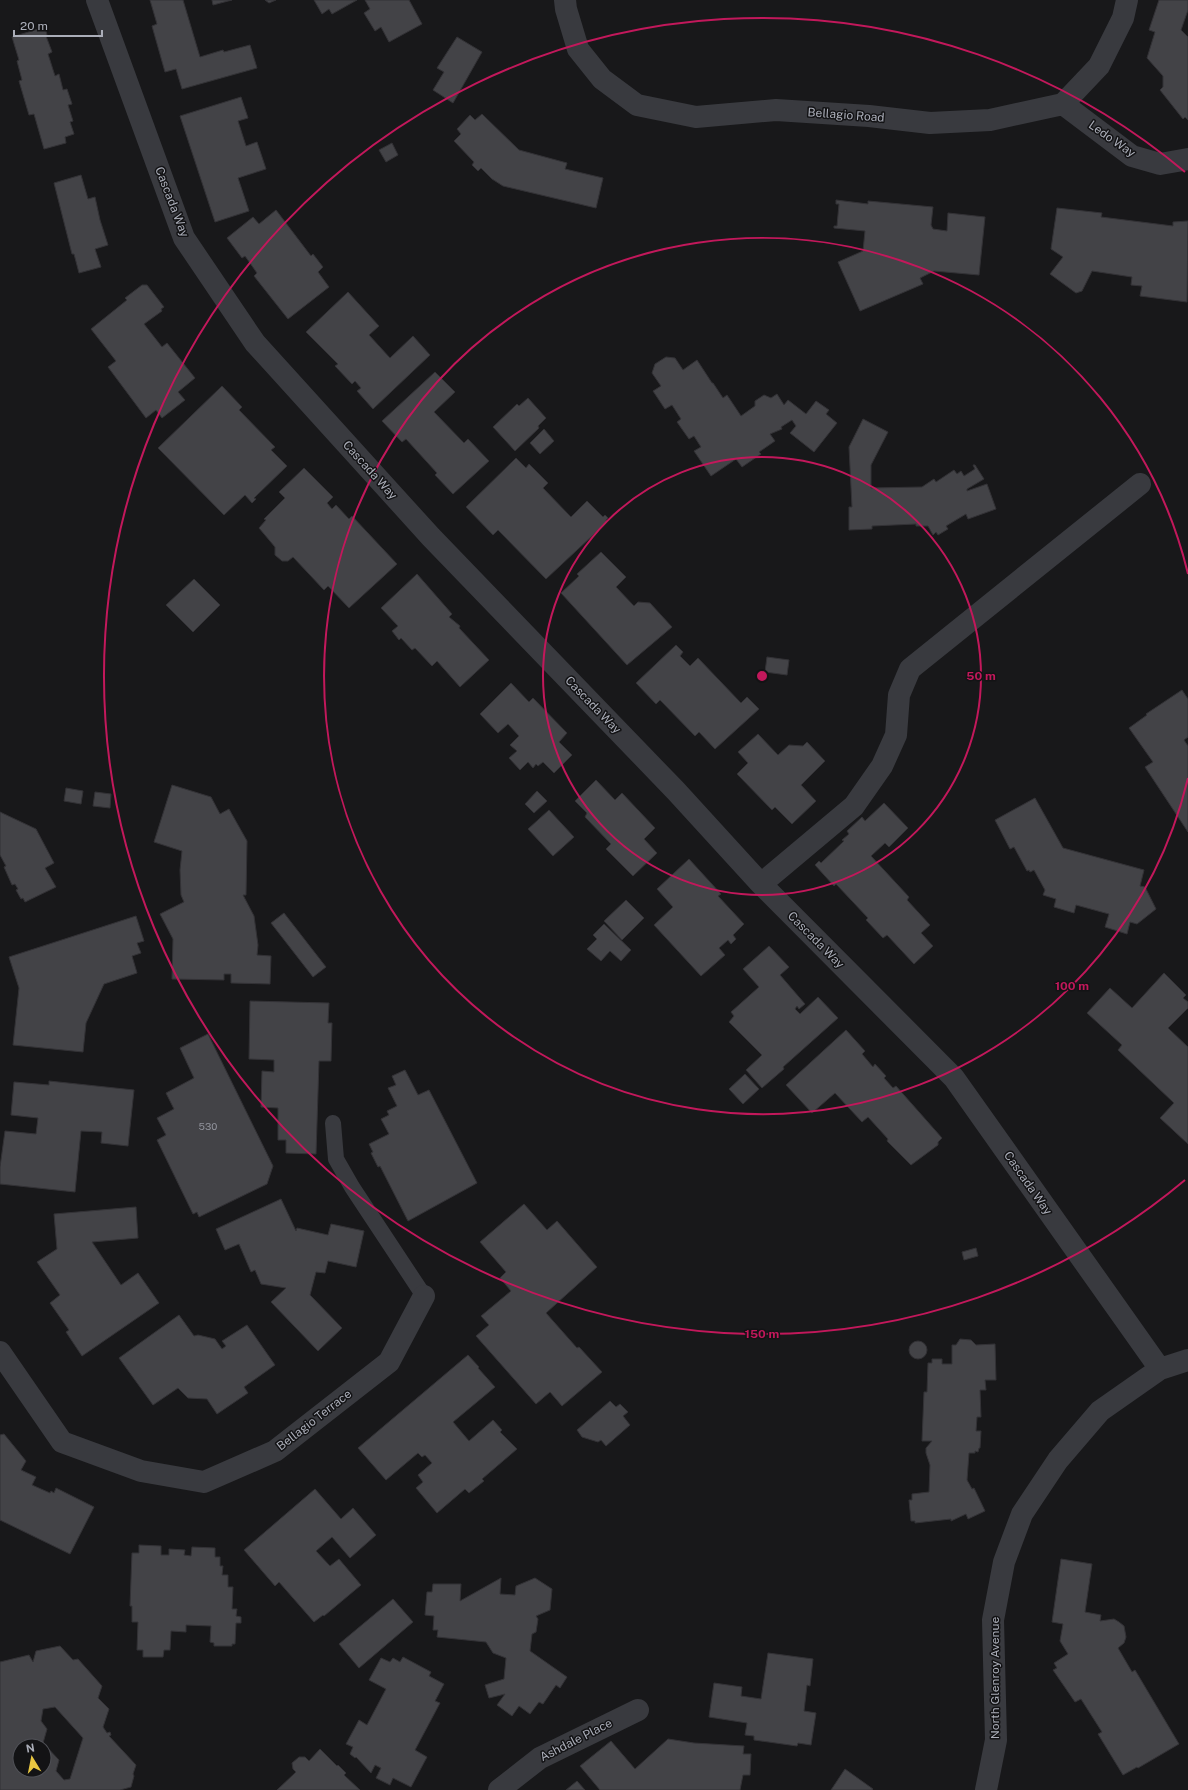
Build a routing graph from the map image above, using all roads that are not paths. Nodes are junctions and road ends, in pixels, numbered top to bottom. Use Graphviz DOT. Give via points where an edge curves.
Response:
graph roads {
  1 [pos="97,0"];
  2 [pos="565,0"];
  3 [pos="1127,0"];
  4 [pos="1064,104"];
  5 [pos="1188,159"];
  6 [pos="1140,484"];
  7 [pos="761,884"];
  8 [pos="332,1123"];
  9 [pos="424,1296"];
  10 [pos="0,1352"];
  11 [pos="1188,1360"];
  12 [pos="1160,1369"];
  13 [pos="638,1710"];
  14 [pos="499,1790"];
  15 [pos="986,1790"];
  1 -- 7 [label="street, Cascada Way" via="184,238 255,343 431,537"];
  2 -- 4 [label="street, Bellagio Road" via="578,49 602,79 637,105 689,116 776,110 930,123 990,120"];
  3 -- 4 [label="street" via="1123,18 1099,66"];
  4 -- 5 [label="street, Ledo Way" via="1132,156 1160,164"];
  6 -- 7 [label="street" via="910,670 899,695 896,735 882,766 854,806"];
  7 -- 12 [label="street, Cascada Way" via="954,1078"];
  8 -- 9 [label="lane" via="336,1159"];
  9 -- 10 [label="street, Bellagio Terrace" via="389,1362 275,1451 204,1482 141,1471 62,1442"];
  11 -- 12 [label="street, North Glenroy Avenue"];
  12 -- 15 [label="street, North Glenroy Avenue" via="1100,1411 1058,1460 1022,1514 1004,1562 993,1620 996,1740"];
  13 -- 14 [label="street, Ashdale Place" via="540,1758"];
}
